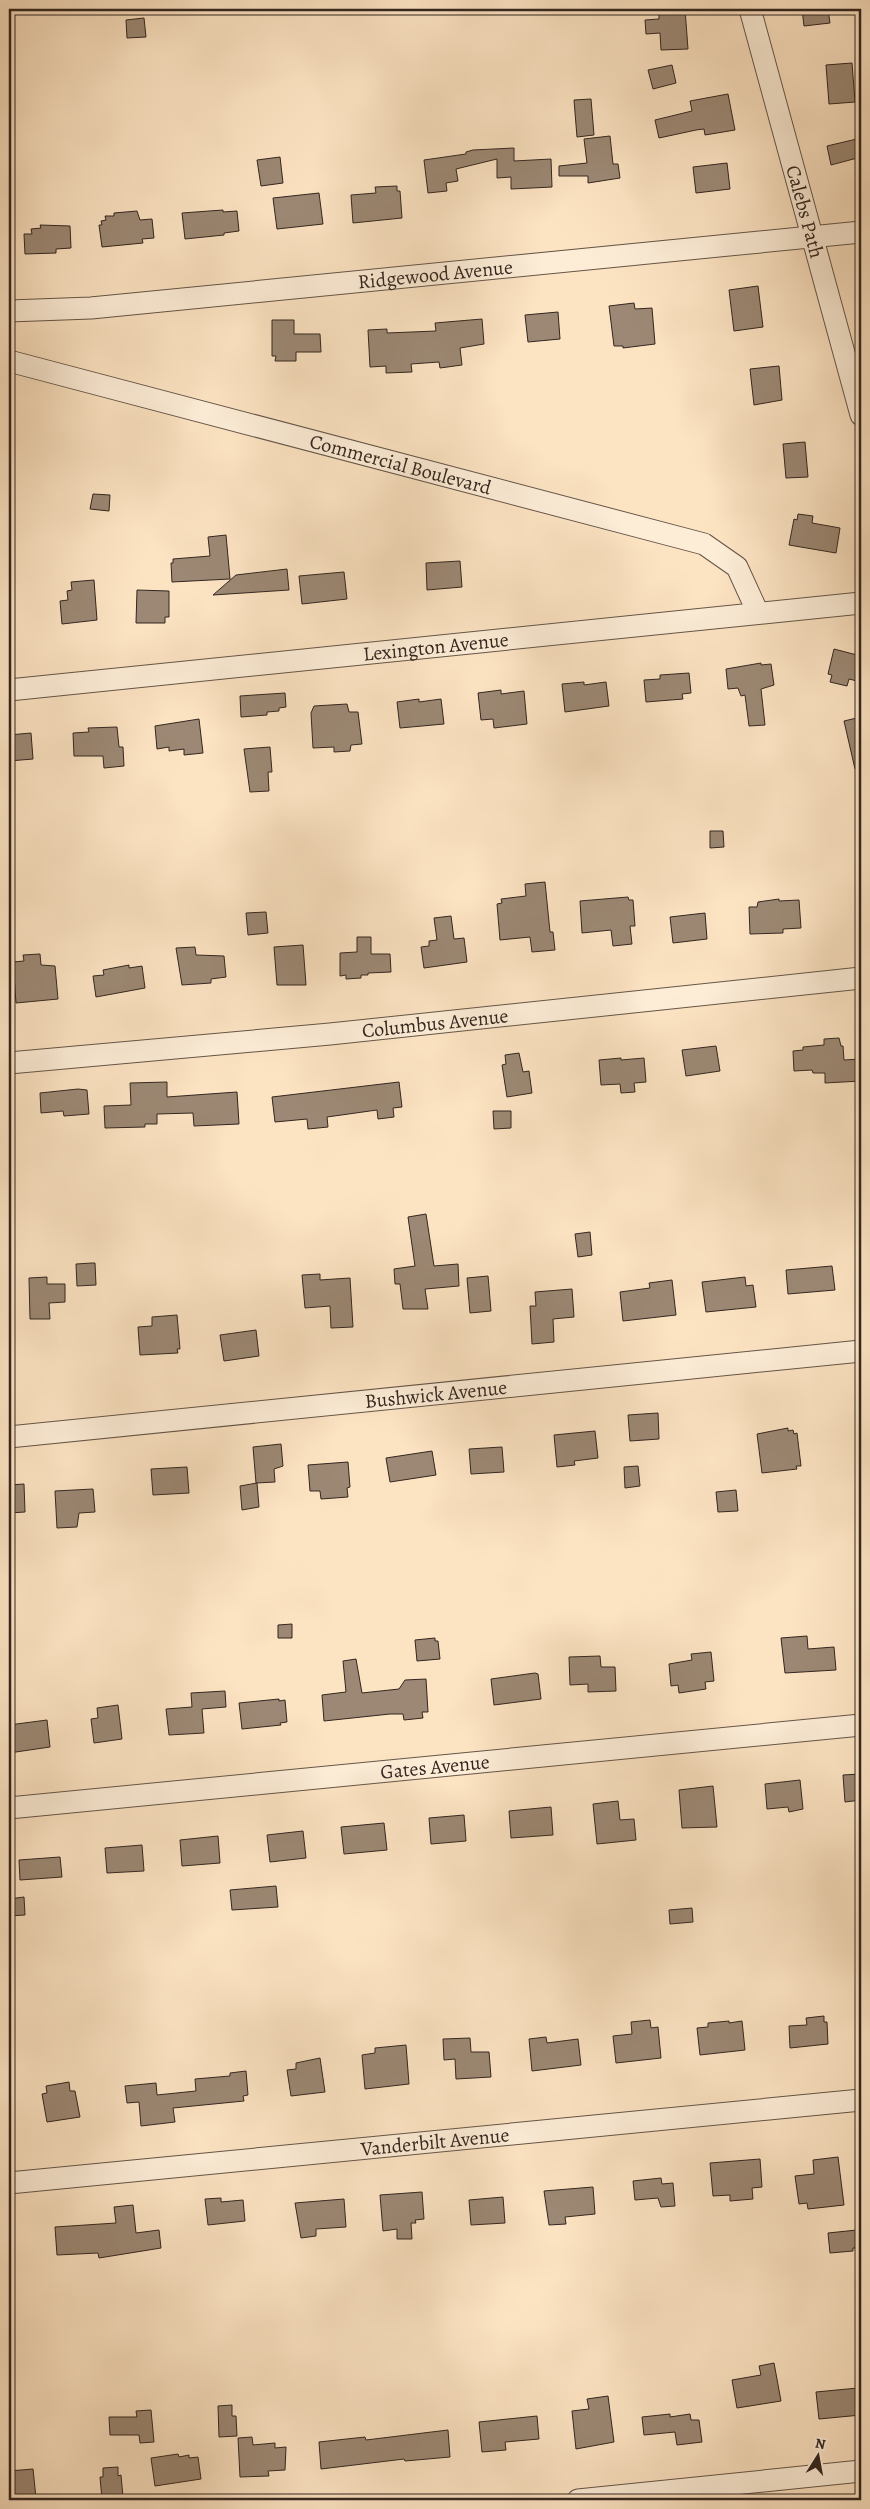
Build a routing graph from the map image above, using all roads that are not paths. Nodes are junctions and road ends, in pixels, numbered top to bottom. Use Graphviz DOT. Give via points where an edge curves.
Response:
graph roads {
  1 [pos="750,9"];
  2 [pos="861,232"];
  3 [pos="812,237"];
  4 [pos="9,311"];
  5 [pos="9,361"];
  6 [pos="861,415"];
  7 [pos="861,603"];
  8 [pos="758,613"];
  9 [pos="9,690"];
  10 [pos="861,978"];
  11 [pos="9,1063"];
  12 [pos="861,1351"];
  13 [pos="9,1437"];
  14 [pos="861,1725"];
  15 [pos="9,1808"];
  16 [pos="861,2100"];
  17 [pos="9,2183"];
  18 [pos="861,2471"];
  19 [pos="658,2496"];
  20 [pos="578,2500"];
  1 -- 3 [label="street, Calebs Path"];
  2 -- 3 [label="street, Ridgewood Avenue"];
  3 -- 4 [label="street, Ridgewood Avenue" via="91,308"];
  3 -- 6 [label="street, Calebs Path"];
  5 -- 8 [label="street, Commercial Boulevard" via="704,544 737,567"];
  7 -- 8 [label="street, Lexington Avenue"];
  8 -- 9 [label="street, Lexington Avenue"];
  10 -- 11 [label="street, Columbus Avenue"];
  12 -- 13 [label="street, Bushwick Avenue"];
  14 -- 15 [label="street, Gates Avenue"];
  16 -- 17 [label="street, Vanderbilt Avenue"];
  18 -- 19 [label="street"];
  19 -- 20 [label="street"];
}
